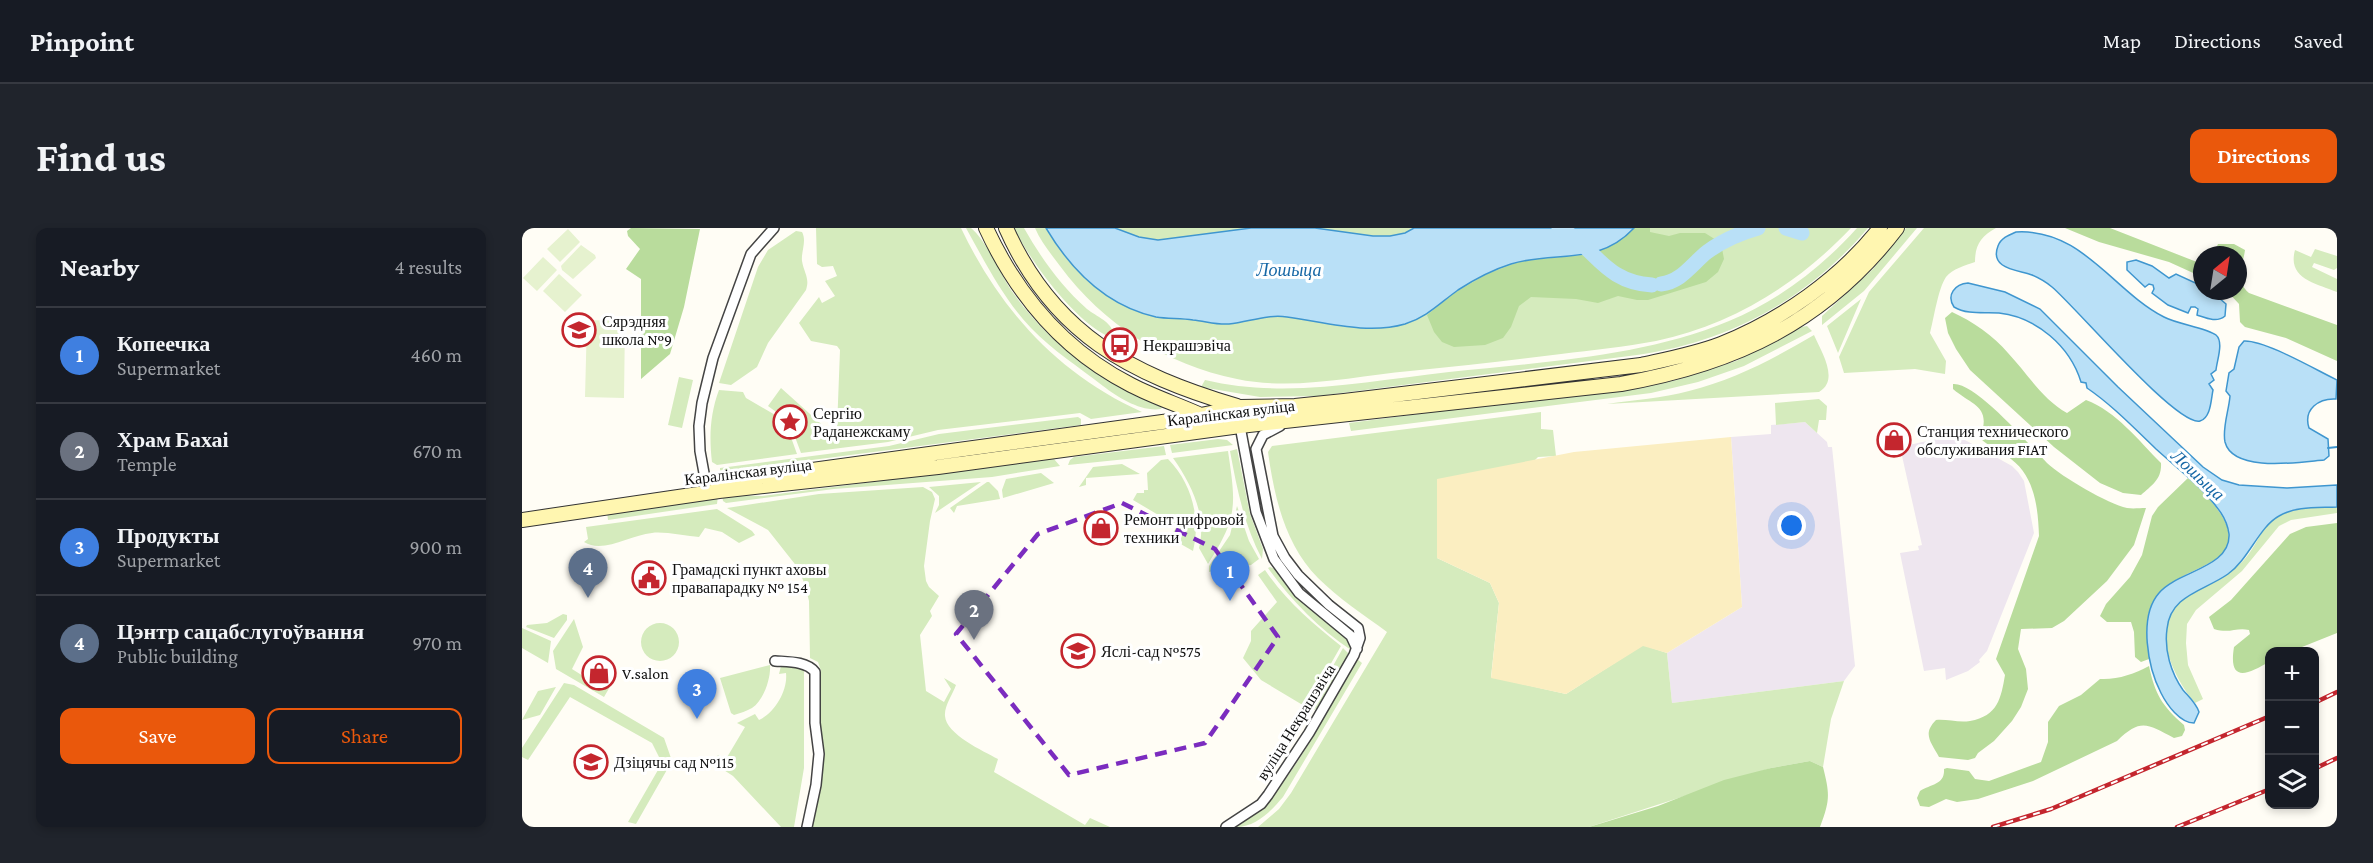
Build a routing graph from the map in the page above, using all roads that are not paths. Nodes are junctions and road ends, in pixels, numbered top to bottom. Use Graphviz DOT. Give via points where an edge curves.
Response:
graph roads {
  1 [pos="774,228"];
  2 [pos="986,228"];
  3 [pos="1006,228"];
  4 [pos="1880,228"];
  5 [pos="1897,228"];
  6 [pos="1521,379"];
  7 [pos="1522,394"];
  8 [pos="1179,405"];
  9 [pos="1239,407"];
  10 [pos="1204,416"];
  11 [pos="1177,420"];
  12 [pos="1290,422"];
  13 [pos="1240,426"];
  14 [pos="894,466"];
  15 [pos="707,489"];
  16 [pos="522,513"];
  17 [pos="522,520"];
  18 [pos="1357,649"];
  19 [pos="775,661"];
  20 [pos="807,827"];
  21 [pos="1226,827"];
  1 -- 15 [label="street" via="751,254 713,358 699,426"];
  2 -- 8 [label="main road" via="1020,289 1057,332 1108,372"];
  3 -- 9 [label="main road" via="1028,270 1074,326 1128,364"];
  4 -- 6 [label="main road, Каралінская вуліца" via="1816,290 1763,324 1720,344 1641,365"];
  5 -- 7 [label="main road, Каралінская вуліца" via="1873,258 1833,294 1785,329 1752,346 1663,376"];
  6 -- 7 [label="main road" via="1526,386"];
  6 -- 9 [label="main road, Каралінская вуліца" via="1305,405"];
  7 -- 12 [label="main road, Каралінская вуліца"];
  8 -- 10 [label="main road"];
  8 -- 11 [label="main road" via="1183,412"];
  9 -- 10 [label="main road, Каралінская вуліца"];
  9 -- 13 [label="main road"];
  10 -- 11 [label="main road, Каралінская вуліца"];
  10 -- 13 [label="main road"];
  11 -- 14 [label="main road, Каралінская вуліца"];
  12 -- 13 [label="main road, Каралінская вуліца"];
  12 -- 18 [label="street" via="1267,431 1256,446 1273,536 1298,575 1358,628"];
  13 -- 14 [label="main road, Каралінская вуліца" via="1063,452"];
  13 -- 18 [label="street" via="1256,512 1274,559 1299,593 1351,636"];
  14 -- 15 [label="main road, Каралінская вуліца"];
  15 -- 16 [label="main road, Каралінская вуліца"];
  15 -- 17 [label="main road, Каралінская вуліца"];
  18 -- 21 [label="street, вуліца Некрашэвіча" via="1269,795"];
  19 -- 20 [label="street" via="802,664 815,672 819,754"];
}
